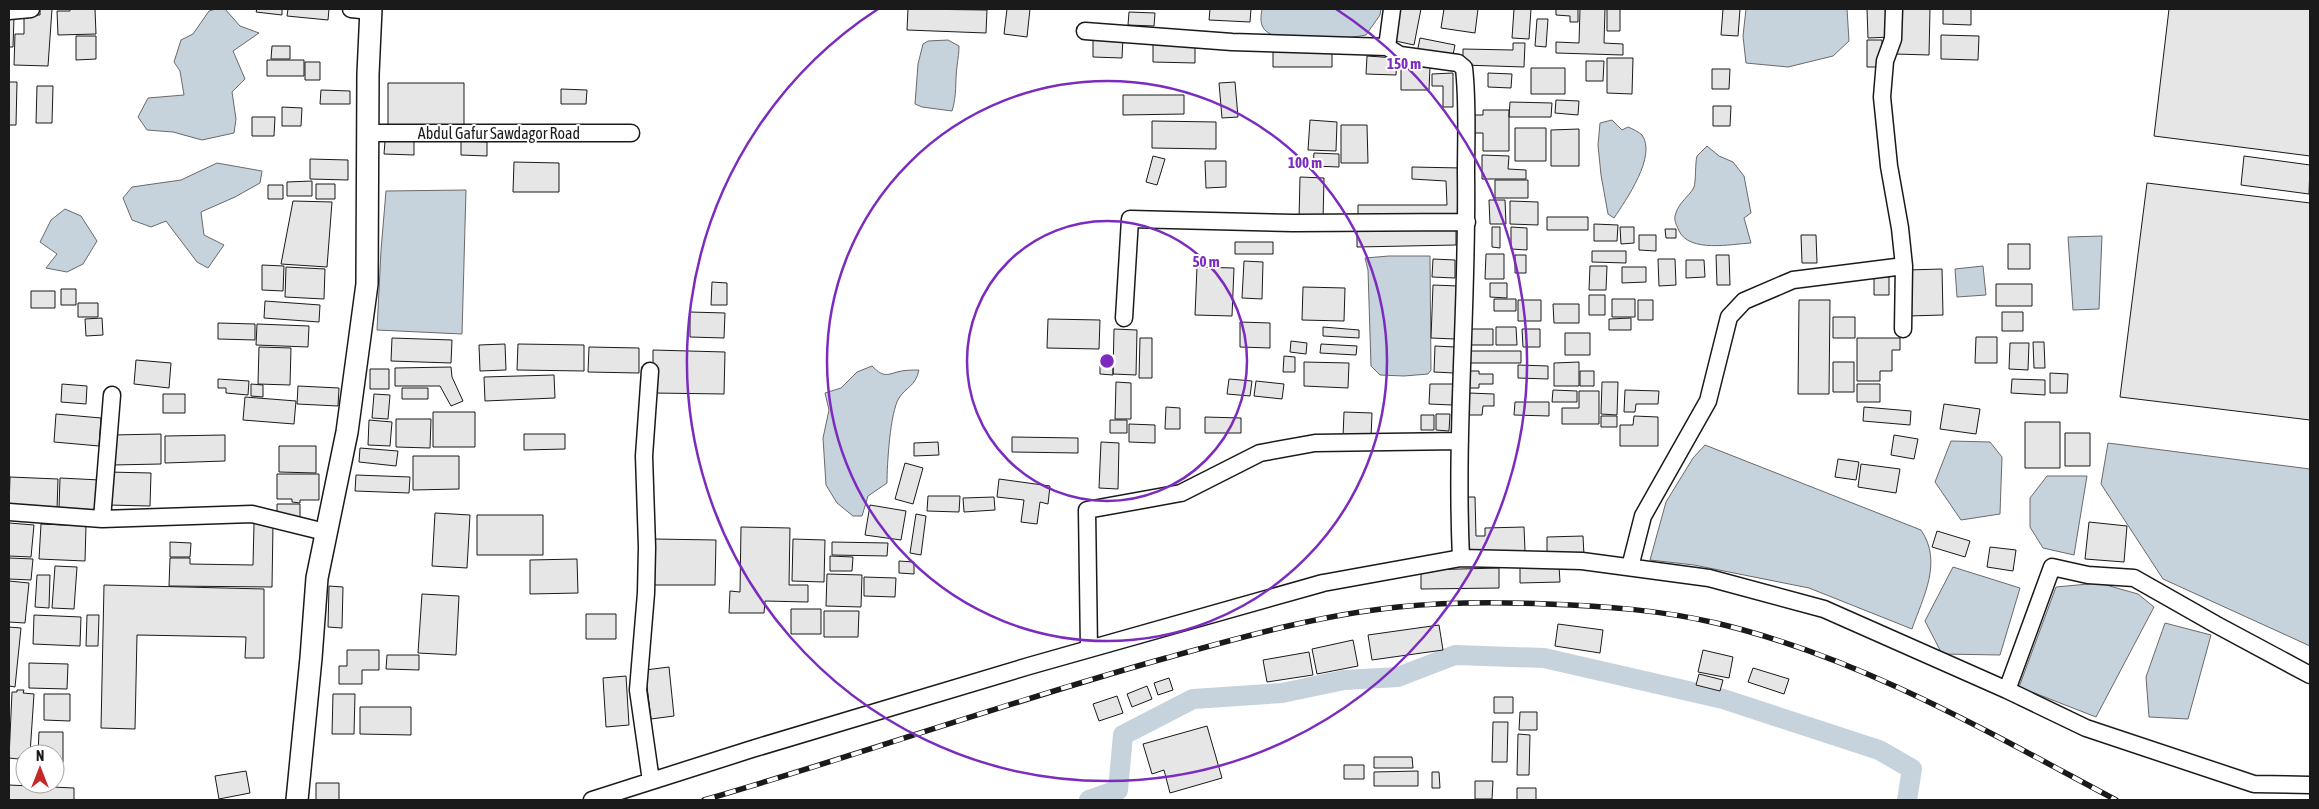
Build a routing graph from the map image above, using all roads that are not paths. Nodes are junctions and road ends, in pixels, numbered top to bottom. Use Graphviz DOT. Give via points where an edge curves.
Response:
graph roads {
  1 [pos="32,9"];
  2 [pos="364,9"];
  3 [pos="1392,9"];
  4 [pos="1894,9"];
  5 [pos="9,10"];
  6 [pos="1085,31"];
  7 [pos="1387,47"];
  8 [pos="368,133"];
  9 [pos="631,133"];
  10 [pos="1467,222"];
  11 [pos="1904,266"];
  12 [pos="1124,318"];
  13 [pos="1903,329"];
  14 [pos="650,371"];
  15 [pos="112,395"];
  16 [pos="1460,441"];
  17 [pos="9,512"];
  18 [pos="102,519"];
  19 [pos="325,532"];
  20 [pos="1461,558"];
  21 [pos="1630,567"];
  22 [pos="1089,649"];
  23 [pos="2310,675"];
  24 [pos="2007,690"];
  25 [pos="651,781"];
  26 [pos="2310,785"];
  27 [pos="297,800"];
  28 [pos="592,800"];
  1 -- 5 [label="street"];
  2 -- 8 [label="street"];
  3 -- 7 [label="street"];
  4 -- 11 [label="street" via="1893,39 1884,61 1882,97"];
  6 -- 7 [label="street" via="1232,42"];
  7 -- 10 [label="street" via="1400,54 1458,63 1464,68"];
  8 -- 9 [label="street, Abdul Gafur Sawdagor Road"];
  8 -- 19 [label="street" via="367,284 347,432"];
  10 -- 12 [label="street" via="1293,223 1130,219"];
  10 -- 16 [label="street"];
  11 -- 13 [label="street"];
  11 -- 21 [label="street" via="1793,280 1744,301 1729,317 1708,401 1643,516"];
  14 -- 25 [label="street" via="644,456 646,593 638,690"];
  15 -- 18 [label="street"];
  16 -- 20 [label="street"];
  16 -- 22 [label="street" via="1315,443 1260,453 1181,493 1087,510"];
  17 -- 18 [label="street"];
  18 -- 19 [label="street" via="252,514"];
  19 -- 27 [label="street" via="317,578"];
  20 -- 21 [label="street" via="1582,561"];
  20 -- 22 [label="street" via="1323,583"];
  21 -- 24 [label="street" via="1709,578 1824,609"];
  22 -- 25 [label="street"];
  23 -- 24 [label="street" via="2134,578 2088,575 2052,567"];
  24 -- 26 [label="street" via="2086,728 2254,784"];
  25 -- 28 [label="street"];
}
